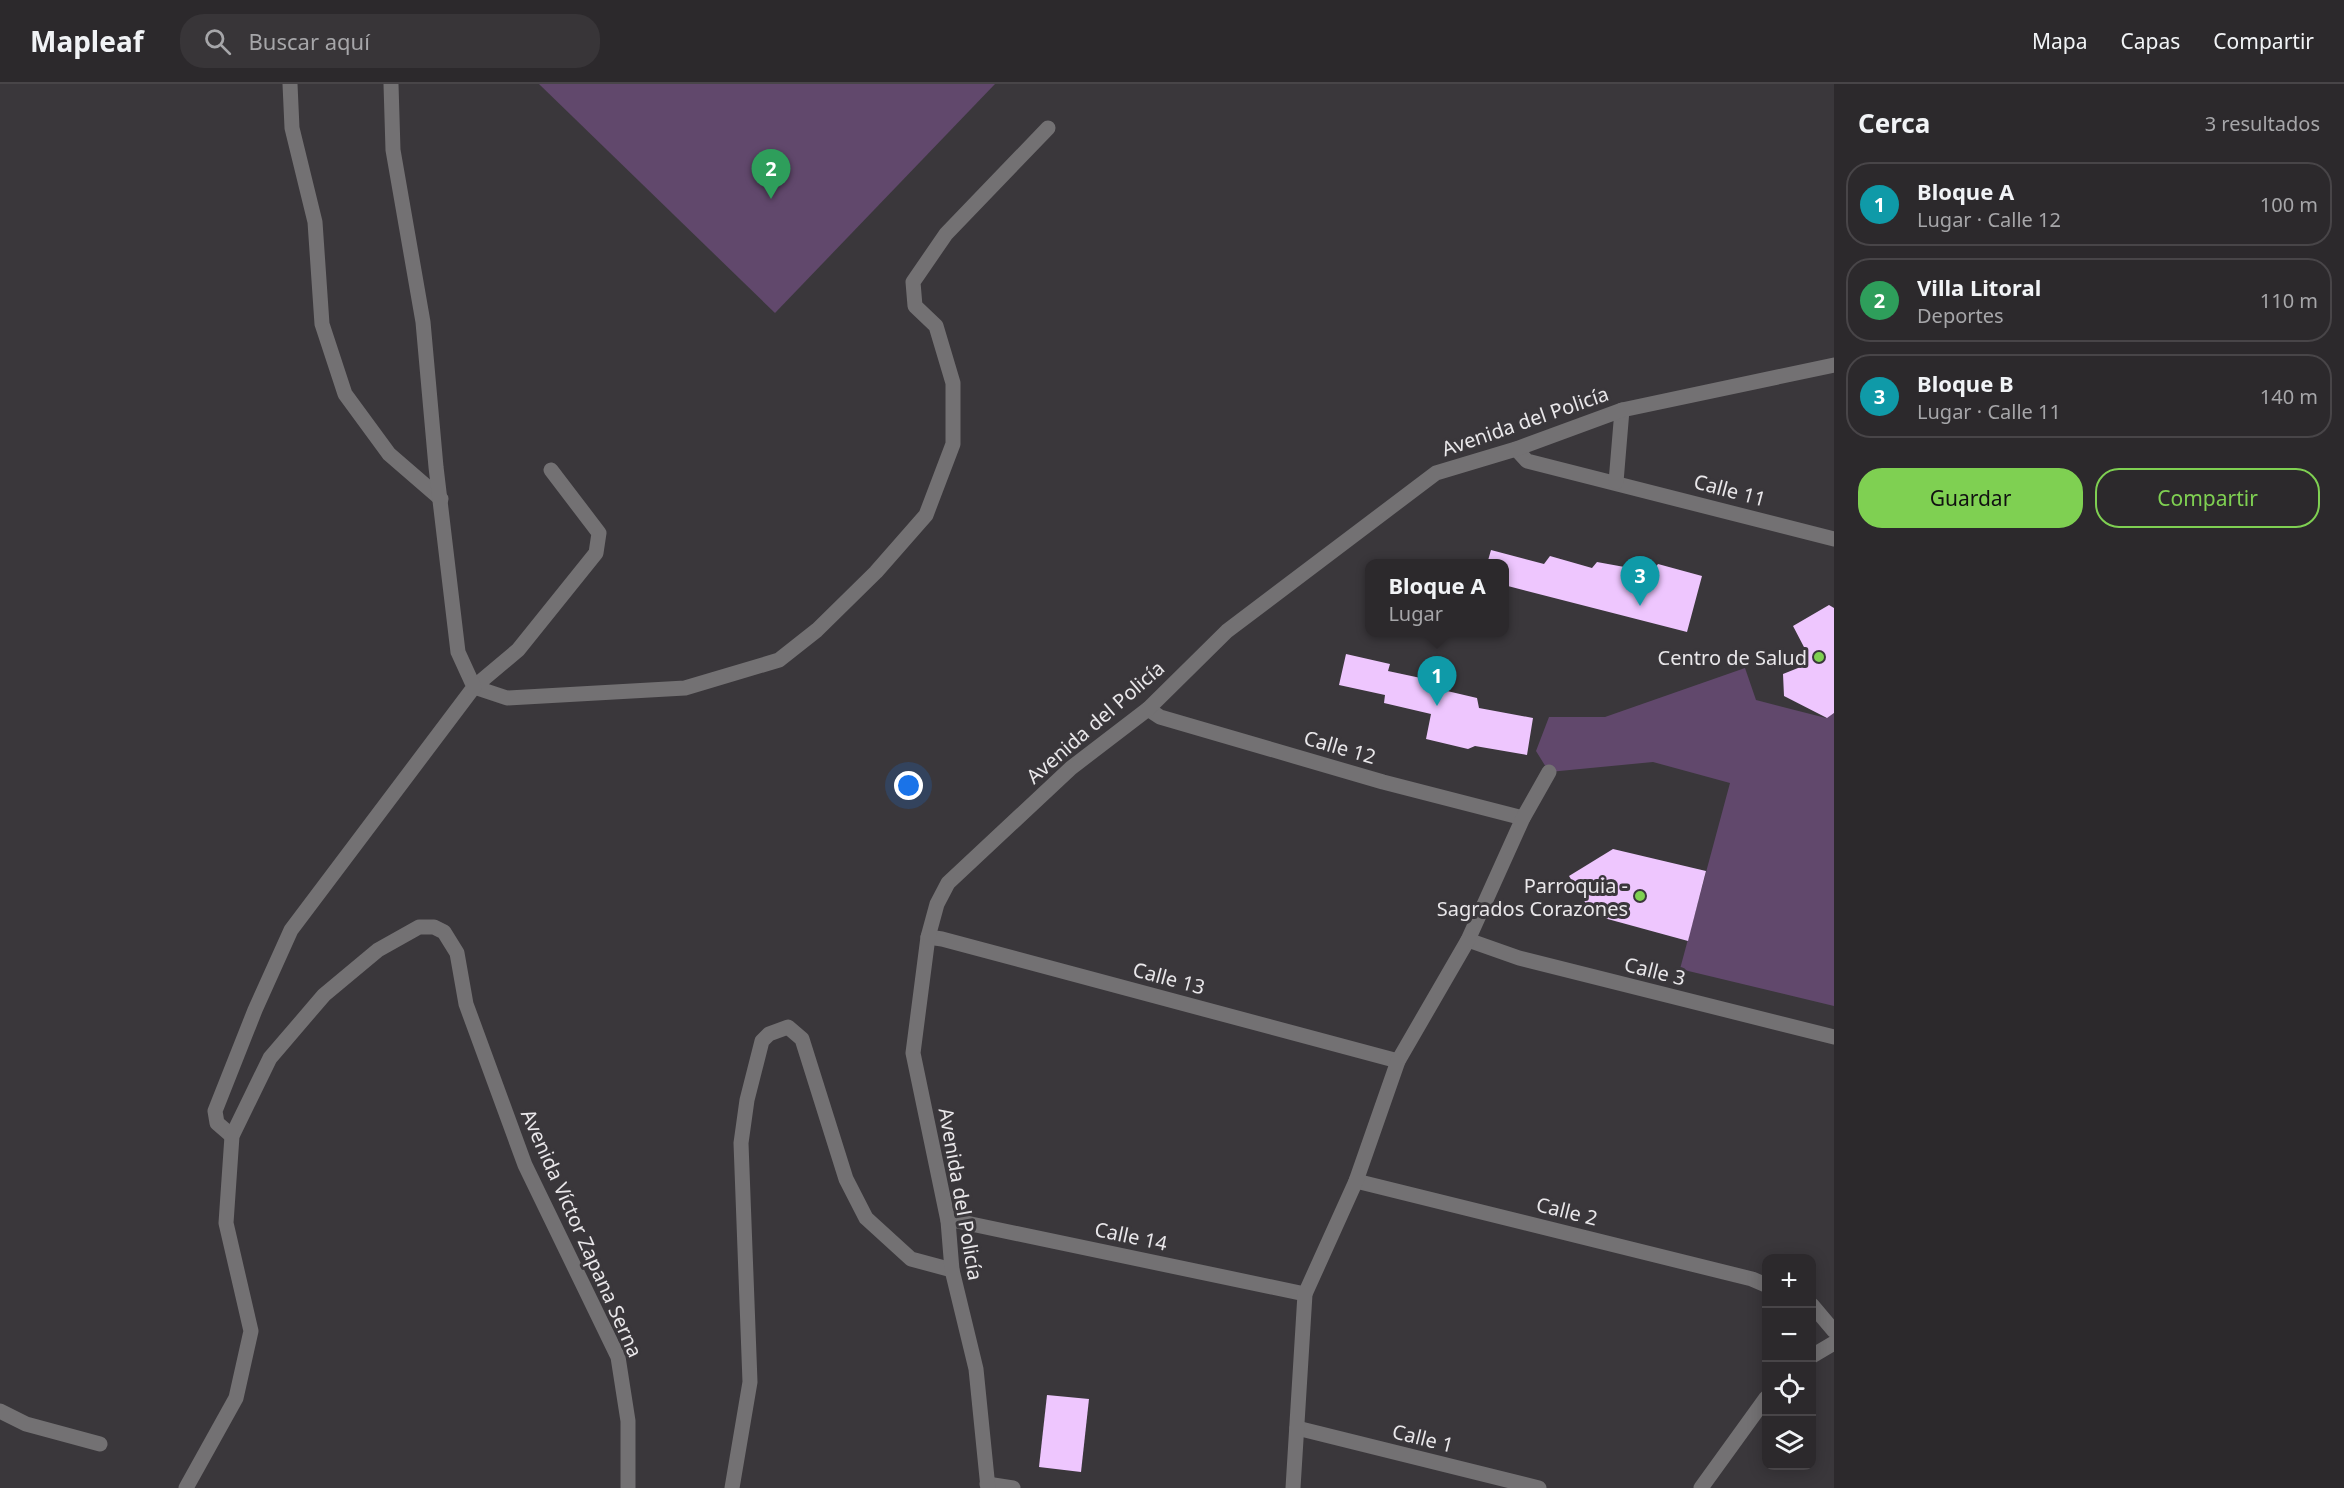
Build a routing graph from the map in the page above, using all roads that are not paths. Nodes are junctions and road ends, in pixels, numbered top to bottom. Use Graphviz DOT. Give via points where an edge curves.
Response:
graph roads {
  1 [pos="290,84"];
  2 [pos="391,84"];
  3 [pos="1048,128"];
  4 [pos="1834,365"];
  5 [pos="1622,410"];
  6 [pos="1516,449"];
  7 [pos="551,470"];
  8 [pos="1616,482"];
  9 [pos="441,499"];
  10 [pos="1834,539"];
  11 [pos="474,687"];
  12 [pos="1148,709"];
  13 [pos="1549,772"];
  14 [pos="1523,818"];
  15 [pos="928,937"];
  16 [pos="1468,940"];
  17 [pos="1834,1037"];
  18 [pos="1398,1061"];
  19 [pos="232,1136"];
  20 [pos="1356,1180"];
  21 [pos="948,1221"];
  22 [pos="952,1270"];
  23 [pos="1762,1283"];
  24 [pos="1305,1294"];
  25 [pos="1815,1308"];
  26 [pos="1834,1331"];
  27 [pos="1834,1343"];
  28 [pos="1816,1354"];
  29 [pos="1762,1405"];
  30 [pos="0,1411"];
  31 [pos="1297,1428"];
  32 [pos="100,1444"];
  33 [pos="988,1486"];
  34 [pos="186,1488"];
  35 [pos="628,1488"];
  36 [pos="732,1488"];
  37 [pos="1013,1488"];
  38 [pos="1293,1488"];
  39 [pos="1539,1488"];
  40 [pos="1701,1488"];
  1 -- 9 [label="street" via="292,128 315,222 322,324 345,394 389,454"];
  2 -- 9 [label="street" via="393,150 423,322"];
  3 -- 11 [label="street" via="946,234 913,282 915,306 936,326 953,383 953,444 926,515 817,630 779,660 685,688 507,698"];
  4 -- 5 [label="street, Avenida del Policía"];
  5 -- 6 [label="street, Avenida del Policía"];
  5 -- 8 [label="street"];
  6 -- 8 [label="street, Calle 11" via="1527,461"];
  6 -- 12 [label="street, Avenida del Policía" via="1436,473 1227,632"];
  7 -- 11 [label="street" via="599,533 596,553 518,650"];
  8 -- 10 [label="street, Calle 11"];
  9 -- 11 [label="street" via="458,652"];
  11 -- 19 [label="street" via="291,930 215,1111 217,1123"];
  12 -- 14 [label="street, Calle 12" via="1160,717 1383,782"];
  12 -- 15 [label="street, Avenida del Policía" via="1071,768 948,883 937,904"];
  13 -- 14 [label="street"];
  14 -- 16 [label="street"];
  15 -- 18 [label="street, Calle 13"];
  15 -- 21 [label="street, Avenida del Policía" via="912,1053"];
  16 -- 17 [label="street, Calle 3" via="1519,958"];
  16 -- 18 [label="street"];
  18 -- 20 [label="street"];
  19 -- 34 [label="street, Avenida Víctor Zapana Serna" via="226,1223 251,1331 236,1398"];
  19 -- 35 [label="street, Avenida Víctor Zapana Serna" via="270,1058 324,995 378,950 419,927 444,932 456,953 466,1004 525,1165 618,1357 628,1421"];
  20 -- 23 [label="street, Calle 2"];
  20 -- 24 [label="street"];
  21 -- 22 [label="street, Avenida del Policía"];
  21 -- 24 [label="street, Calle 14"];
  22 -- 33 [label="street, Avenida del Policía" via="976,1369"];
  22 -- 36 [label="street" via="911,1259 866,1218 846,1179 802,1039 788,1027 769,1034 759,1051 741,1143 750,1382"];
  24 -- 31 [label="street"];
  25 -- 26 [label="street"];
  27 -- 28 [label="street"];
  29 -- 40 [label="street"];
  30 -- 32 [label="street" via="26,1424"];
  31 -- 38 [label="street"];
  31 -- 39 [label="street, Calle 1"];
  33 -- 37 [label="street"];
}
